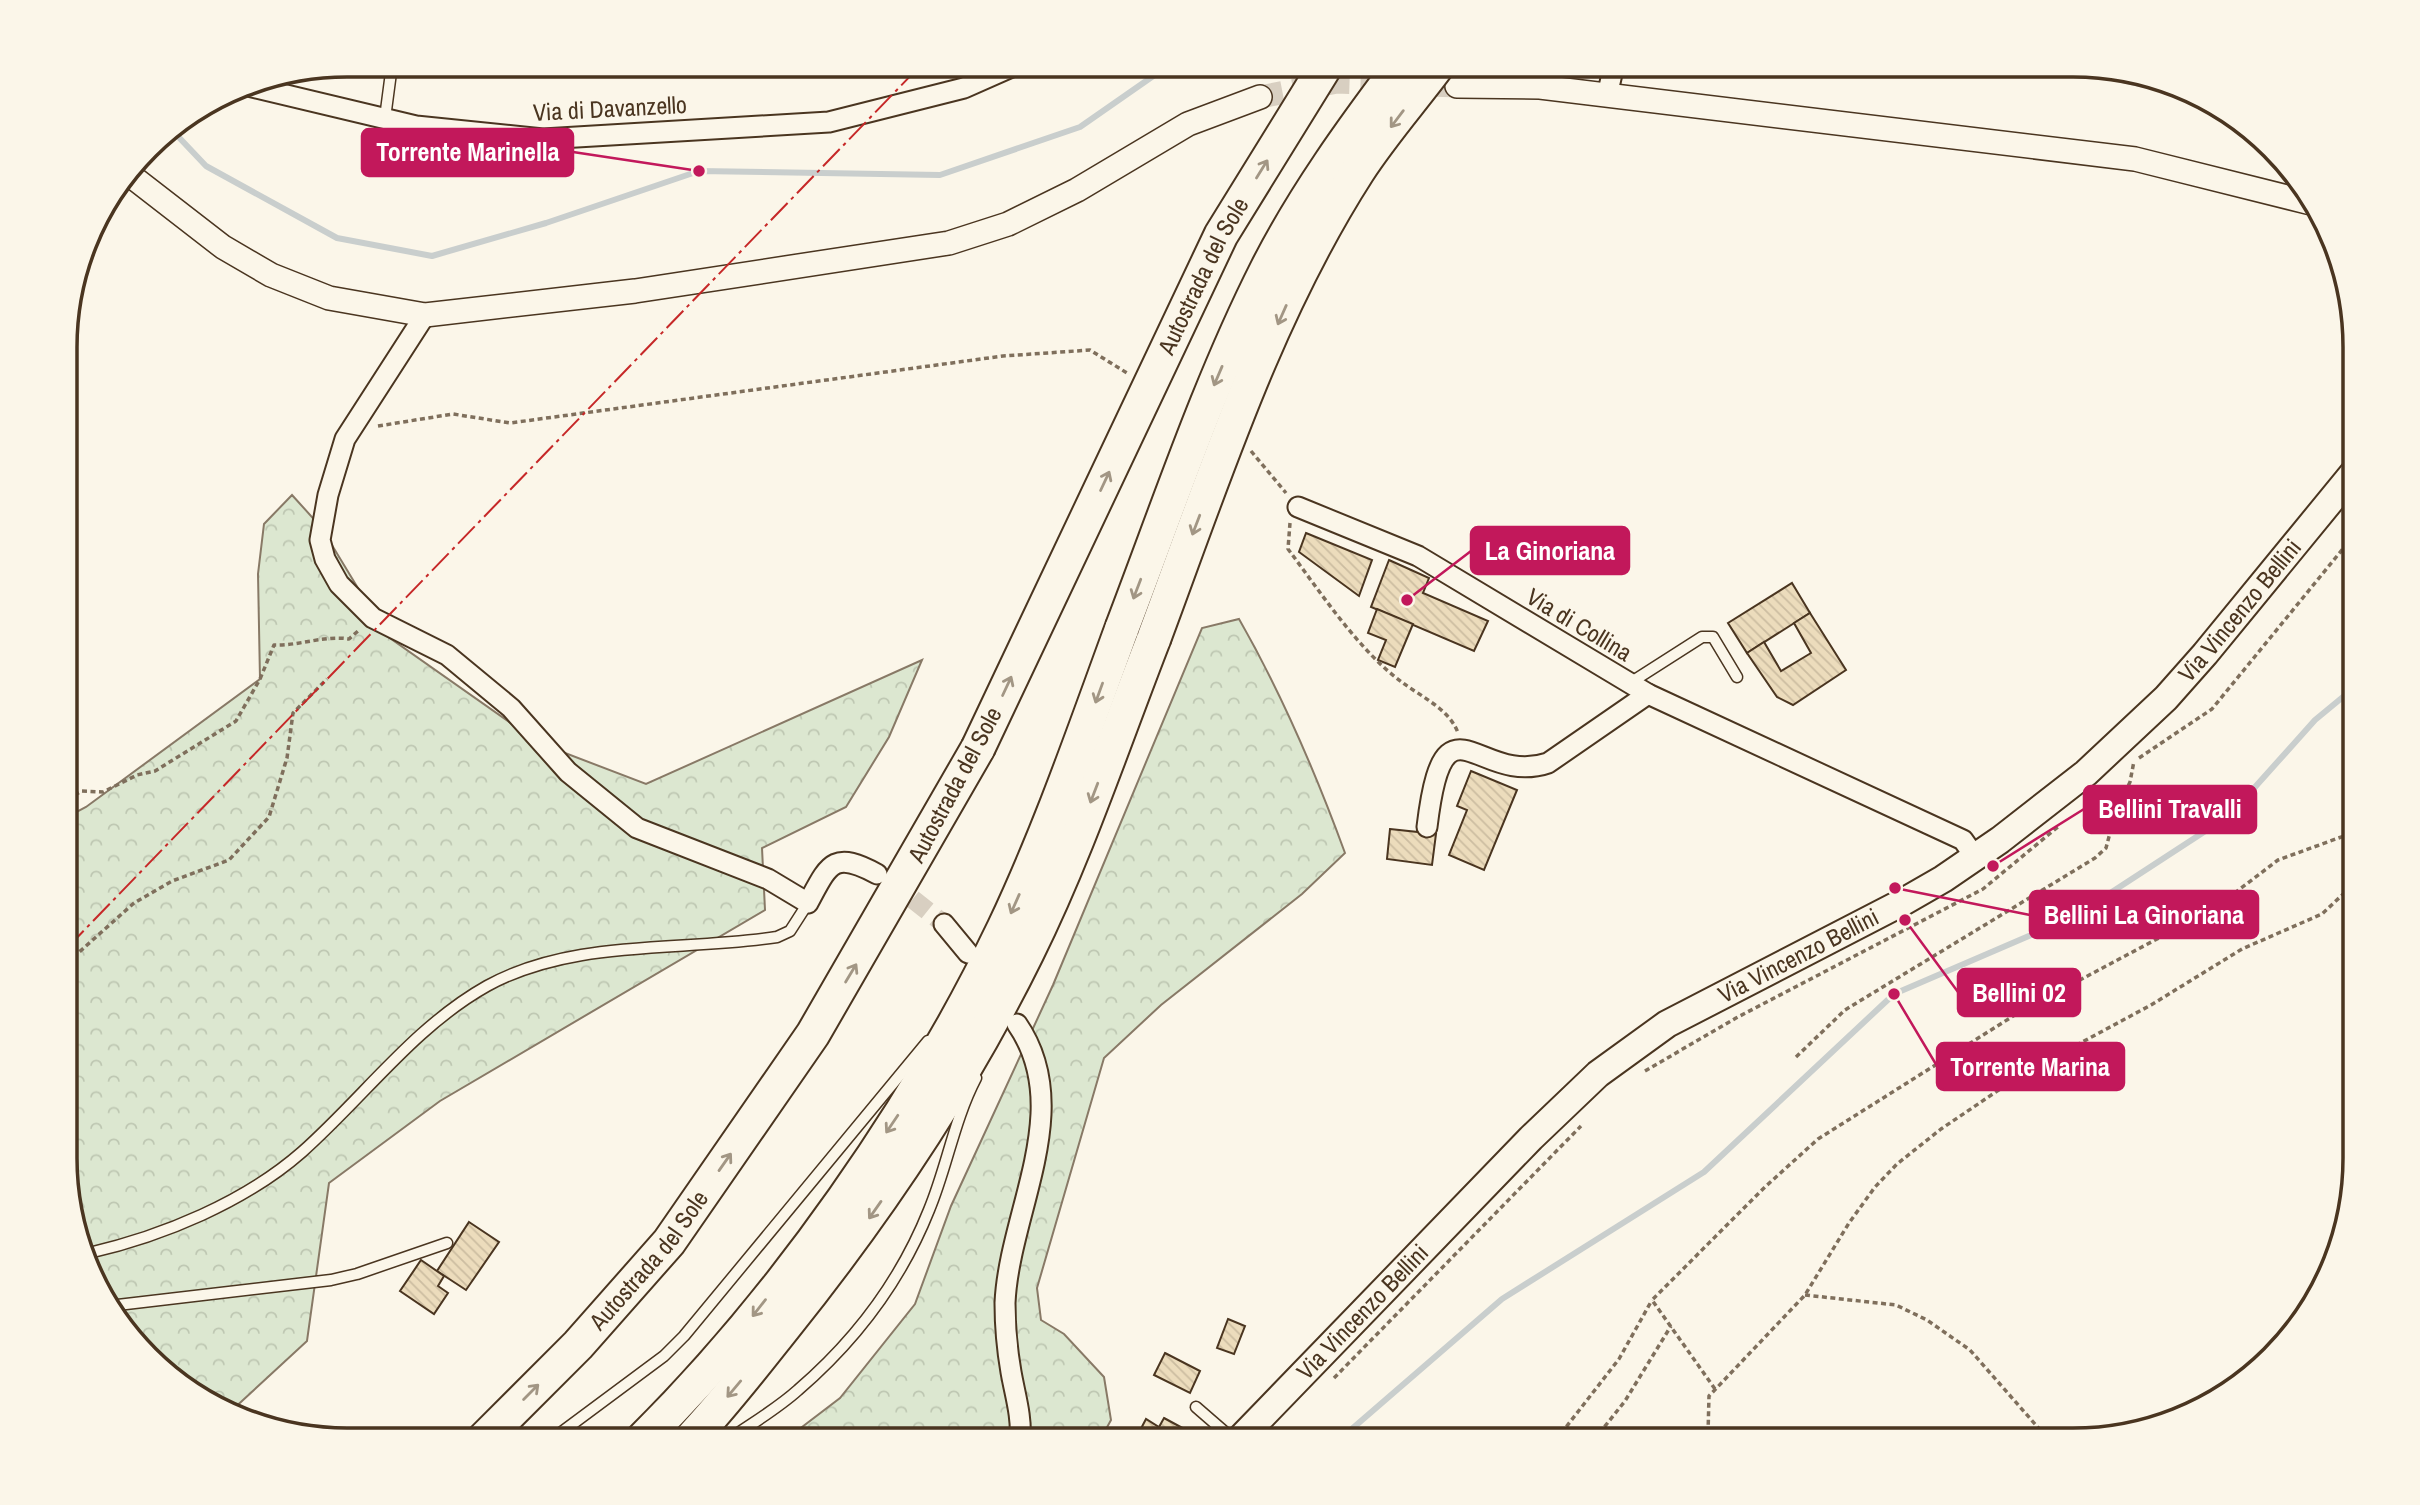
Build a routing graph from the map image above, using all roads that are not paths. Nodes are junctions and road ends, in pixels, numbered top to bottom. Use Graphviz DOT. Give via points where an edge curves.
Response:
graph roads {
  1 [pos="390,77"];
  2 [pos="989,77"];
  3 [pos="1319,77"];
  4 [pos="1392,77"];
  5 [pos="1447,77"];
  6 [pos="1456,77"];
  7 [pos="1611,77"];
  8 [pos="264,90"];
  9 [pos="1606,96"];
  10 [pos="1260,97"];
  11 [pos="385,118"];
  12 [pos="136,179"];
  13 [pos="2299,200"];
  14 [pos="425,315"];
  15 [pos="2343,486"];
  16 [pos="1297,507"];
  17 [pos="1737,677"];
  18 [pos="1630,683"];
  19 [pos="1648,694"];
  20 [pos="1427,827"];
  21 [pos="1079,832"];
  22 [pos="1975,858"];
  23 [pos="877,874"];
  24 [pos="1065,898"];
  25 [pos="808,903"];
  26 [pos="944,924"];
  27 [pos="973,967"];
  28 [pos="1010,1023"];
  29 [pos="980,1072"];
  30 [pos="447,1243"];
  31 [pos="94,1252"];
  32 [pos="121,1305"];
  33 [pos="1196,1407"];
  34 [pos="495,1428"];
  35 [pos="567,1428"];
  36 [pos="653,1428"];
  37 [pos="700,1428"];
  38 [pos="745,1428"];
  39 [pos="1019,1428"];
  40 [pos="1221,1428"];
  41 [pos="1248,1428"];
  1 -- 11 [label="lane"];
  2 -- 11 [label="street, Via di Davanzello" via="964,88 829,122 542,139 470,133"];
  34 -- 3 [label="highway, Autostrada del Sole, one-way, bridge" via="578,1345 676,1231 814,1034 978,748 1221,235"];
  4 -- 27 [label="highway, one-way, bridge" via="1332,156 1268,267 1217,378 1053,816"];
  5 -- 21 [label="highway, one-way, bridge" via="1359,171 1297,281 1246,394"];
  6 -- 9 [label="street"];
  7 -- 9 [label="street"];
  8 -- 11 [label="street, Via di Davanzello"];
  9 -- 13 [label="street" via="2134,159"];
  10 -- 14 [label="street" via="1188,124 1077,190 1008,224 949,243 635,291"];
  12 -- 14 [label="street" via="223,247 271,275 329,298"];
  14 -- 25 [label="street" via="345,439 320,540 339,584 373,618 447,655 511,708 568,772 637,828 768,879"];
  15 -- 22 [label="main road, Via Vincenzo Bellini" via="2166,698 2050,803"];
  16 -- 18 [label="street, Via di Collina" via="1418,556"];
  17 -- 18 [label="lane" via="1713,637 1702,637"];
  18 -- 19 [label="street, Via di Collina"];
  19 -- 20 [label="street, Via di Collina" via="1548,763 1531,769 1464,748 1451,750 1441,761 1432,786"];
  19 -- 22 [label="street, Via di Collina" via="1963,840"];
  21 -- 24 [label="lane"];
  21 -- 37 [label="highway, one-way" via="998,1009 889,1189 851,1244"];
  22 -- 41 [label="main road, Via Vincenzo Bellini" via="1903,902 1667,1024 1598,1074"];
  23 -- 25 [label="street" via="850,861 837,861 827,868"];
  25 -- 31 [label="lane" via="790,931 778,937 604,951 561,959 489,985 448,1010 303,1151 261,1185 142,1241"];
  26 -- 27 [label="street"];
  27 -- 35 [label="lane" via="684,1336"];
  27 -- 36 [label="highway, one-way" via="927,1071 823,1227 741,1332"];
  28 -- 39 [label="street" via="1032,1051 1041,1098 1035,1160 1005,1302"];
  29 -- 38 [label="lane" via="930,1209 896,1280 828,1363"];
  30 -- 32 [label="lane" via="331,1280"];
  33 -- 40 [label="lane"];
}
